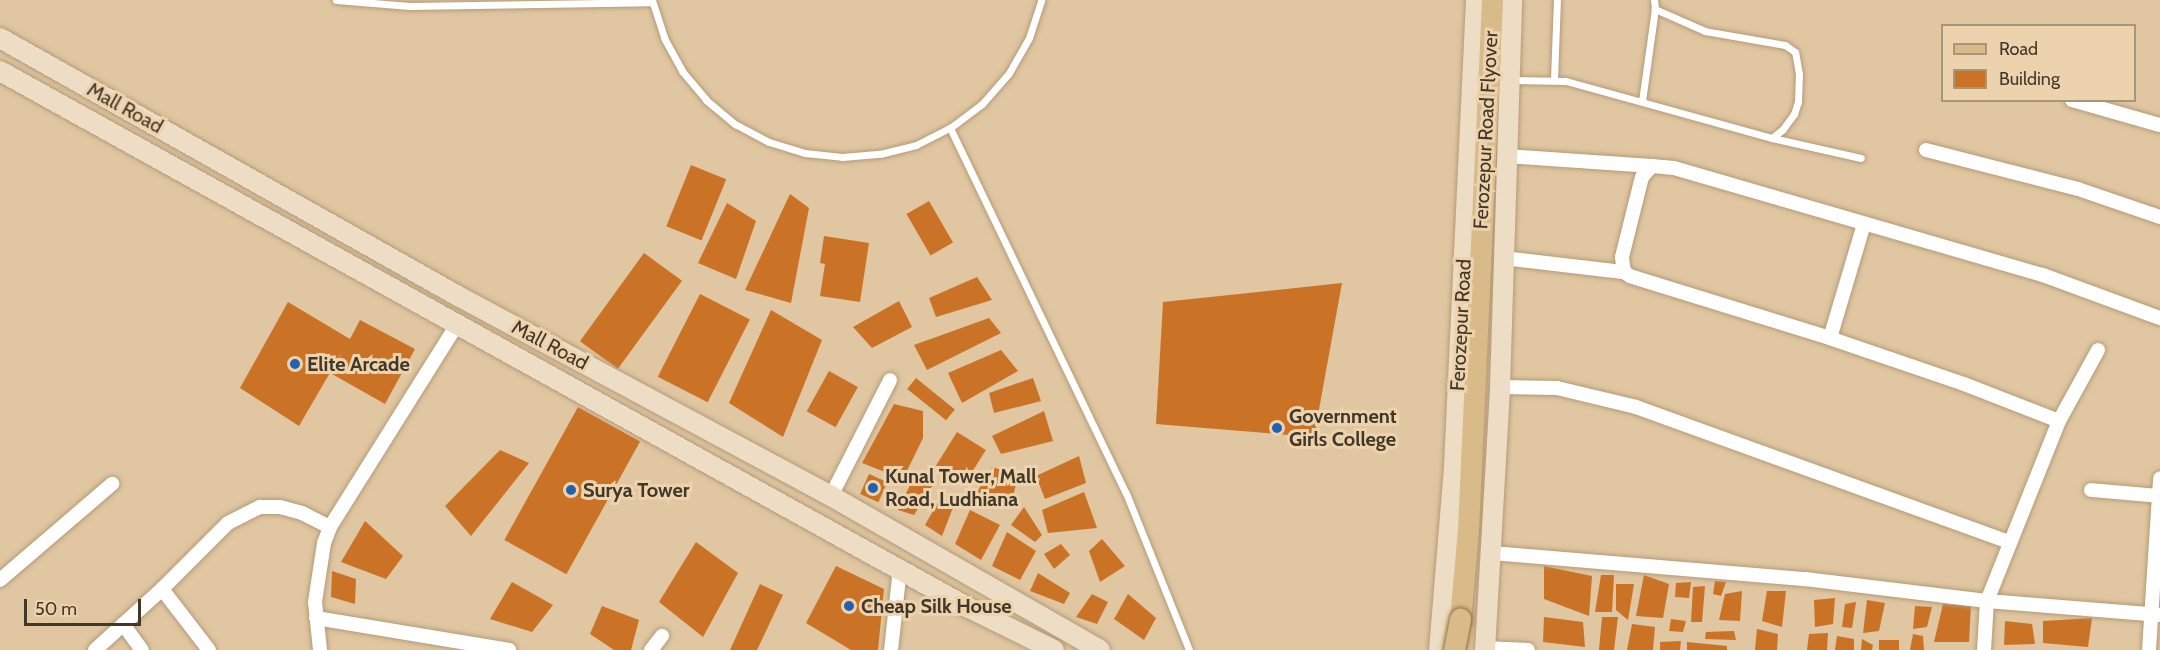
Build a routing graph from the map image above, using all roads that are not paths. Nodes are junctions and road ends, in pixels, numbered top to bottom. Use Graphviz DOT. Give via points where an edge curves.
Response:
graph roads {
  1 [pos="336,0"];
  2 [pos="1041,0"];
  3 [pos="1476,0"];
  4 [pos="1492,0"];
  5 [pos="1512,0"];
  6 [pos="1557,0"];
  7 [pos="1654,0"];
  8 [pos="652,1"];
  9 [pos="1655,9"];
  10 [pos="0,38"];
  11 [pos="0,71"];
  12 [pos="1509,80"];
  13 [pos="1554,80"];
  14 [pos="1642,100"];
  15 [pos="2079,102"];
  16 [pos="2160,125"];
  17 [pos="950,128"];
  18 [pos="1772,138"];
  19 [pos="1926,150"];
  20 [pos="1506,156"];
  21 [pos="1861,158"];
  22 [pos="1652,166"];
  23 [pos="2160,217"];
  24 [pos="1864,224"];
  25 [pos="1504,258"];
  26 [pos="1624,272"];
  27 [pos="2160,318"];
  28 [pos="456,326"];
  29 [pos="1830,338"];
  30 [pos="2098,350"];
  31 [pos="890,381"];
  32 [pos="1500,387"];
  33 [pos="2059,421"];
  34 [pos="2160,478"];
  35 [pos="112,484"];
  36 [pos="2091,490"];
  37 [pos="831,496"];
  38 [pos="2159,496"];
  39 [pos="330,527"];
  40 [pos="2009,542"];
  41 [pos="1492,553"];
  42 [pos="900,568"];
  43 [pos="0,580"];
  44 [pos="162,589"];
  45 [pos="1987,601"];
  46 [pos="2156,615"];
  47 [pos="316,618"];
  48 [pos="123,624"];
  49 [pos="1440,630"];
  50 [pos="662,636"];
  51 [pos="1485,644"];
  52 [pos="95,650"];
  53 [pos="142,650"];
  54 [pos="209,650"];
  55 [pos="320,650"];
  56 [pos="509,650"];
  57 [pos="651,650"];
  58 [pos="891,650"];
  59 [pos="1052,650"];
  60 [pos="1100,650"];
  61 [pos="1189,650"];
  62 [pos="1439,650"];
  63 [pos="1454,650"];
  64 [pos="1528,650"];
  65 [pos="1984,650"];
  66 [pos="2149,650"];
  1 -- 8 [label="lane" via="410,6"];
  2 -- 17 [label="lane" via="1029,38 1009,73 982,104"];
  3 -- 49 [label="main road, Ferozepur Road" via="1454,466"];
  4 -- 63 [label="main road, Ferozepur Road Flyover, bridge" via="1468,518"];
  5 -- 12 [label="main road"];
  6 -- 13 [label="lane"];
  7 -- 9 [label="lane"];
  8 -- 17 [label="lane" via="664,38 682,71 706,100 735,123 769,142 842,157 880,154 916,145"];
  9 -- 14 [label="lane"];
  9 -- 18 [label="lane" via="1705,31 1785,45 1795,52 1798,102 1790,121"];
  10 -- 37 [label="main road, Mall Road" via="458,296"];
  11 -- 28 [label="main road, Mall Road"];
  12 -- 13 [label="lane"];
  12 -- 20 [label="main road"];
  13 -- 14 [label="lane"];
  14 -- 18 [label="lane"];
  15 -- 16 [label="street"];
  17 -- 61 [label="lane" via="1126,493"];
  18 -- 21 [label="lane"];
  19 -- 23 [label="street" via="2078,189"];
  20 -- 22 [label="street"];
  20 -- 25 [label="main road"];
  22 -- 24 [label="street" via="1674,168"];
  22 -- 26 [label="street" via="1642,177 1622,257"];
  24 -- 27 [label="street" via="2043,275"];
  24 -- 29 [label="street"];
  25 -- 26 [label="street"];
  25 -- 32 [label="main road"];
  26 -- 29 [label="street" via="1642,282"];
  28 -- 39 [label="street"];
  28 -- 42 [label="main road, Mall Road"];
  29 -- 33 [label="street"];
  30 -- 33 [label="street"];
  31 -- 37 [label="street"];
  32 -- 40 [label="street" via="1557,388 1636,407"];
  32 -- 41 [label="main road"];
  33 -- 40 [label="street"];
  34 -- 38 [label="street"];
  35 -- 43 [label="street"];
  36 -- 38 [label="street"];
  37 -- 60 [label="main road, Mall Road"];
  38 -- 46 [label="street"];
  39 -- 44 [label="street" via="302,513 260,507 228,523"];
  39 -- 47 [label="street" via="324,543"];
  40 -- 45 [label="street"];
  41 -- 45 [label="street" via="1805,579"];
  41 -- 51 [label="main road"];
  42 -- 58 [label="street"];
  42 -- 59 [label="main road, Mall Road"];
  44 -- 48 [label="street"];
  44 -- 54 [label="street"];
  45 -- 46 [label="street"];
  45 -- 65 [label="street"];
  46 -- 66 [label="street"];
  47 -- 55 [label="street"];
  47 -- 56 [label="street"];
  48 -- 52 [label="street"];
  48 -- 53 [label="street"];
  49 -- 51 [label="main road"];
  49 -- 62 [label="main road, Ferozepur Road"];
  50 -- 57 [label="street"];
  51 -- 64 [label="street"];
}
